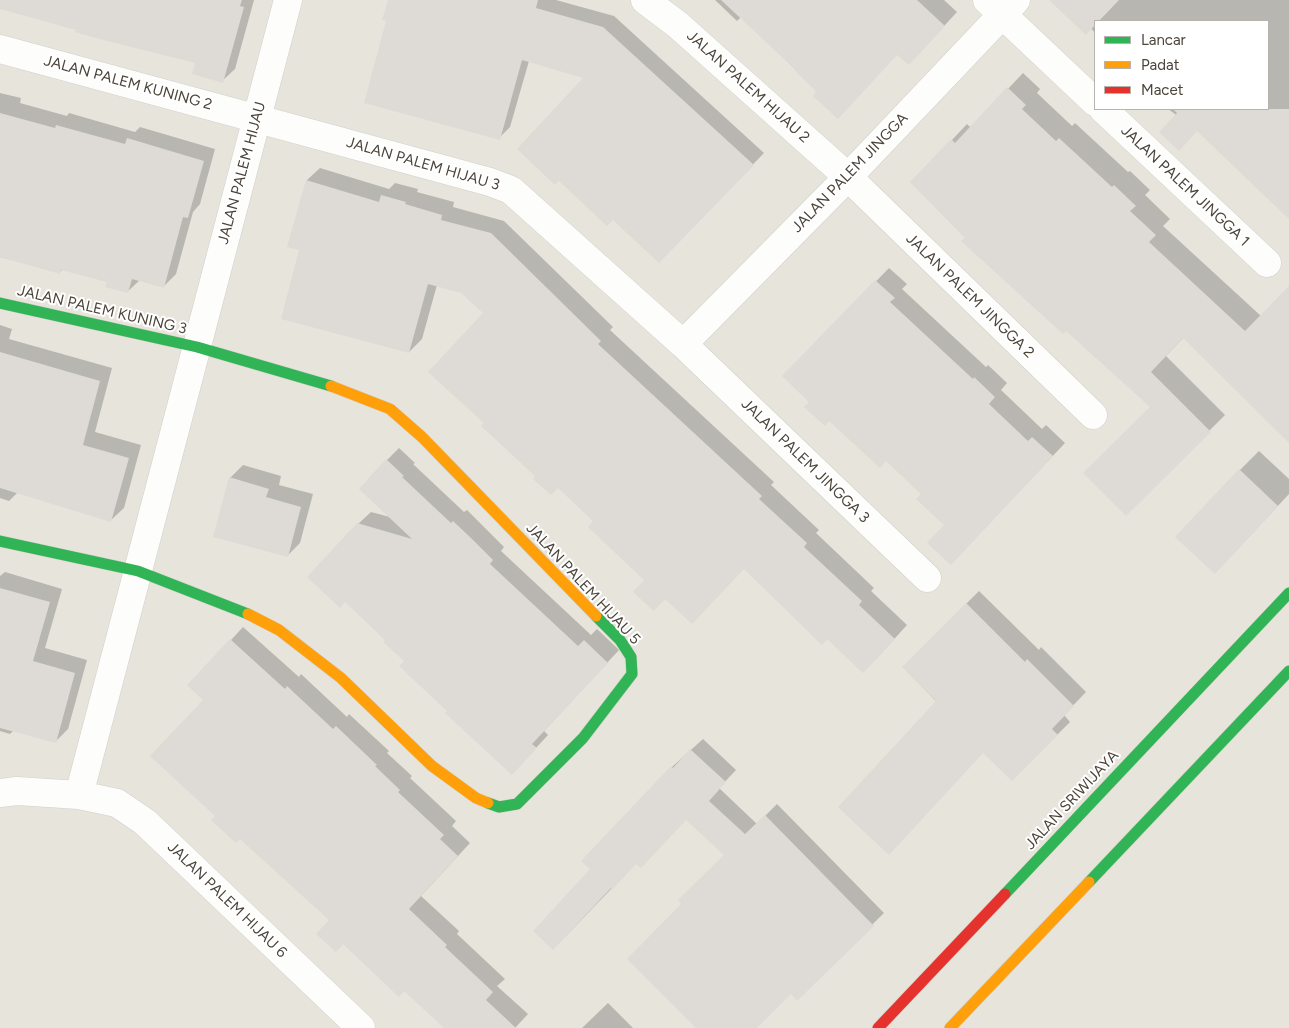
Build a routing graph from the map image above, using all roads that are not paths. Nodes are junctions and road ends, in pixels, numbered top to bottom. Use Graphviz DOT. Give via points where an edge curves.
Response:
graph roads {
  1 [pos="288,0"];
  2 [pos="645,0"];
  3 [pos="1002,5"];
  4 [pos="0,49"];
  5 [pos="1094,101"];
  6 [pos="1103,110"];
  7 [pos="257,118"];
  8 [pos="848,177"];
  9 [pos="1267,263"];
  10 [pos="0,303"];
  11 [pos="683,344"];
  12 [pos="197,347"];
  13 [pos="1093,415"];
  14 [pos="0,541"];
  15 [pos="138,571"];
  16 [pos="927,578"];
  17 [pos="1289,594"];
  18 [pos="1289,671"];
  19 [pos="0,793"];
  20 [pos="79,794"];
  21 [pos="361,1028"];
  22 [pos="878,1028"];
  23 [pos="950,1028"];
  1 -- 7 [label="street, JALAN PALEM HIJAU"];
  2 -- 8 [label="street, JALAN PALEM HIJAU 2" via="678,25"];
  3 -- 5 [label="street"];
  3 -- 8 [label="street, JALAN PALEM JINGGA"];
  4 -- 7 [label="street, JALAN PALEM KUNING 2"];
  6 -- 9 [label="street, JALAN PALEM JINGGA 1"];
  7 -- 11 [label="street, JALAN PALEM HIJAU 3" via="511,190"];
  7 -- 12 [label="street, JALAN PALEM HIJAU"];
  8 -- 11 [label="street, JALAN PALEM JINGGA"];
  8 -- 13 [label="street, JALAN PALEM JINGGA 2"];
  10 -- 12 [label="street, JALAN PALEM KUNING 3"];
  11 -- 16 [label="street, JALAN PALEM JINGGA 3"];
  12 -- 15 [label="street, JALAN PALEM HIJAU"];
  12 -- 15 [label="street, JALAN PALEM HIJAU 5" via="348,391 390,409 620,640 631,657 632,674 583,738 517,804 499,807 476,798 432,766 341,678 279,630 245,612"];
  14 -- 15 [label="street"];
  15 -- 20 [label="street, JALAN PALEM HIJAU"];
  17 -- 22 [label="street, JALAN SRIWIJAYA"];
  18 -- 23 [label="street"];
  19 -- 20 [label="street, JALAN PALEM HIJAU 6"];
  20 -- 21 [label="street, JALAN PALEM HIJAU 6" via="117,803 145,822"];
}
